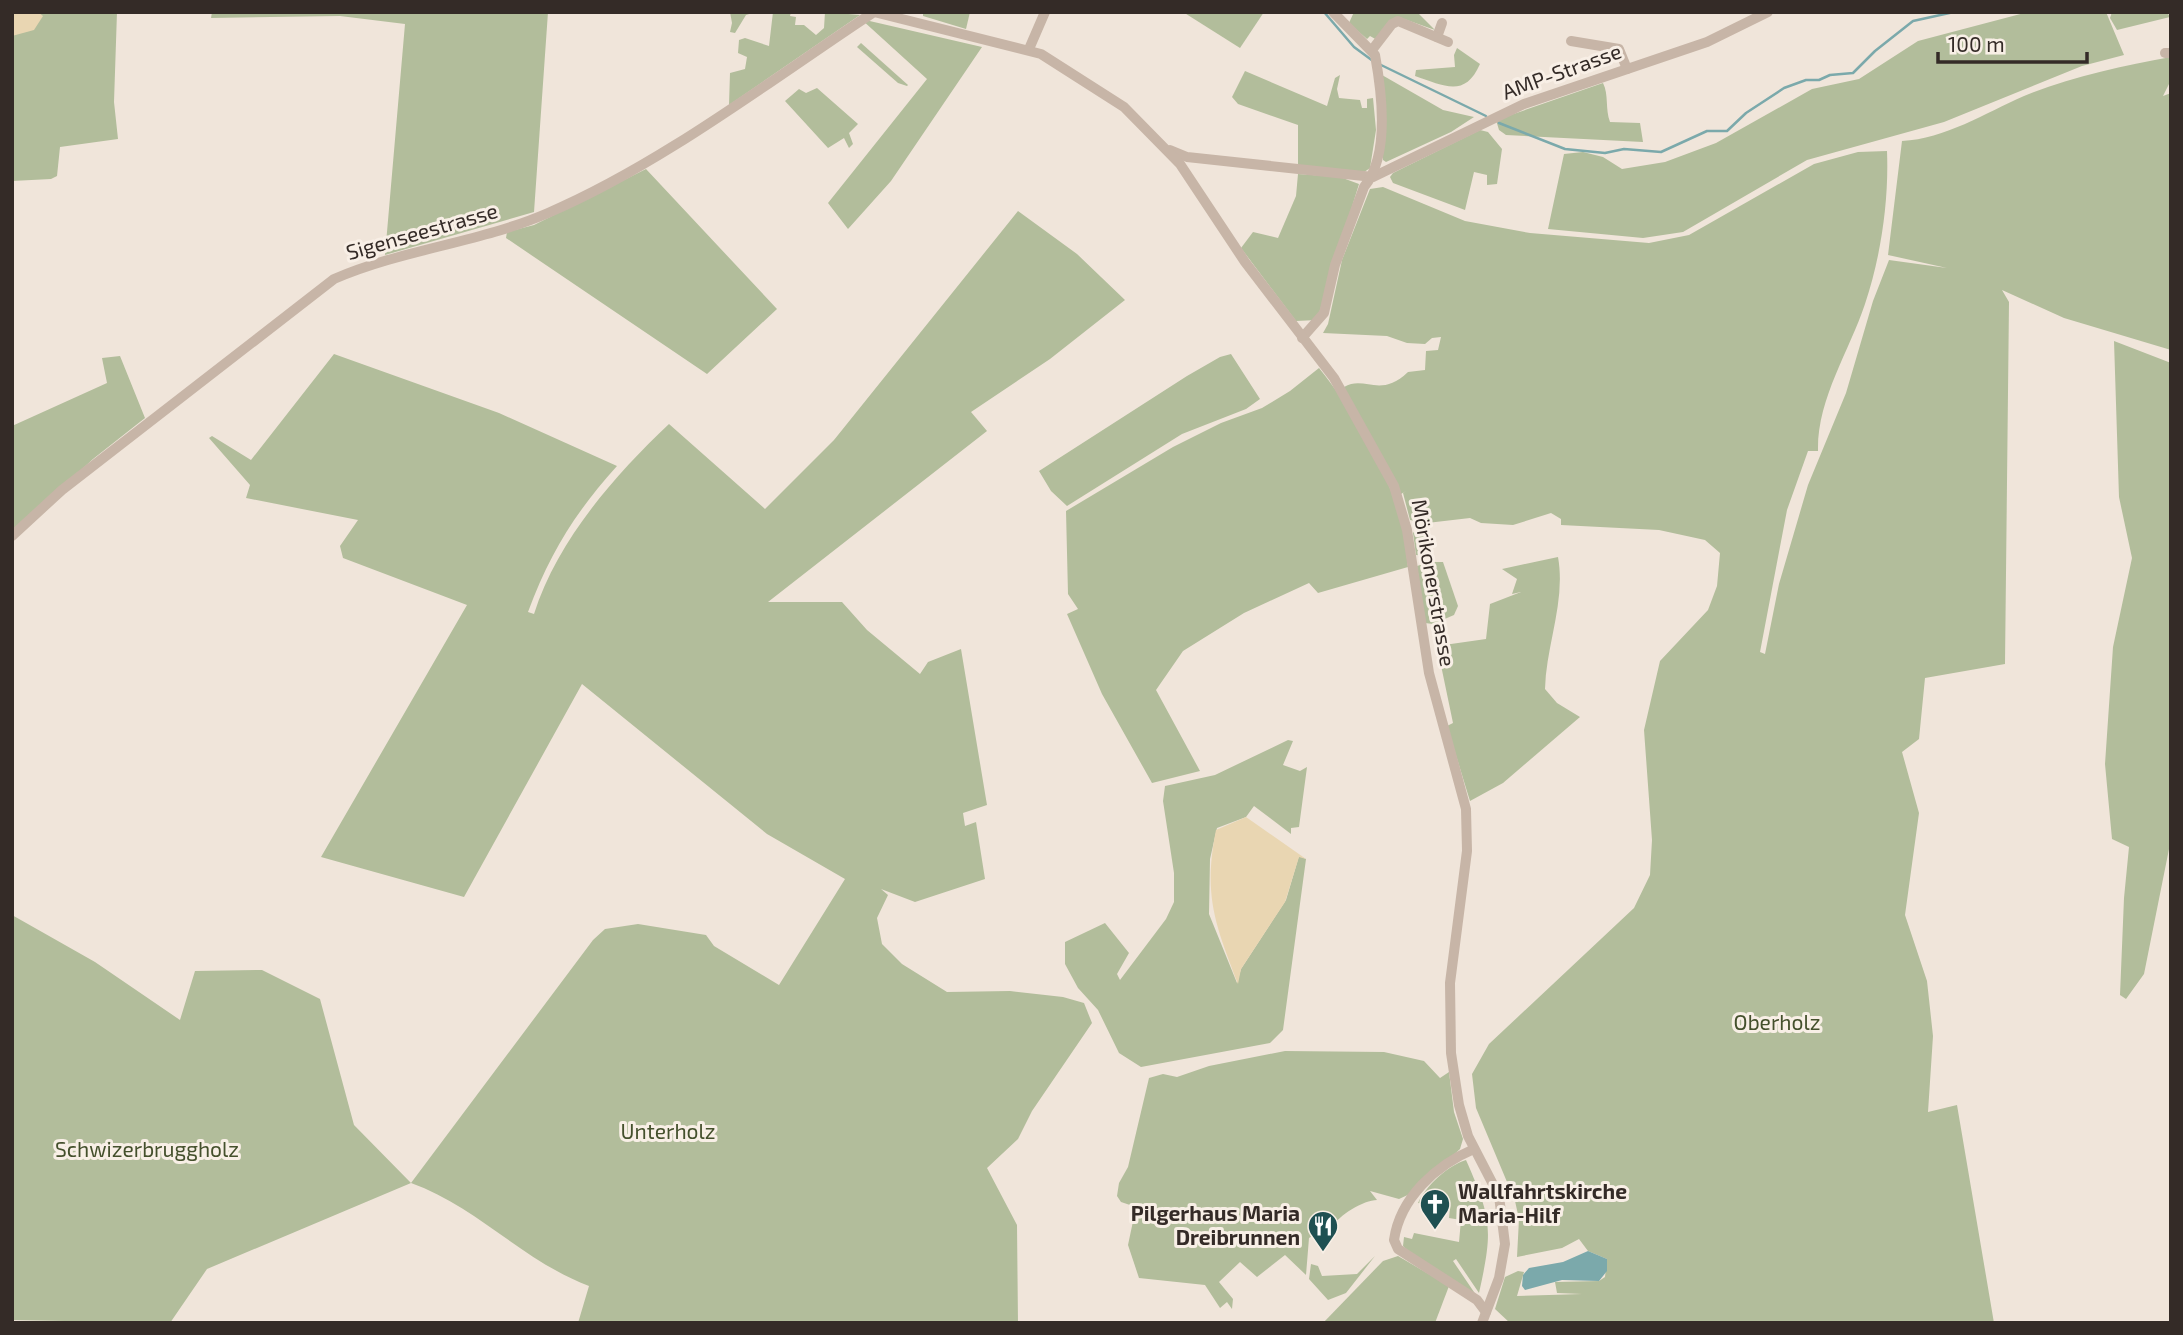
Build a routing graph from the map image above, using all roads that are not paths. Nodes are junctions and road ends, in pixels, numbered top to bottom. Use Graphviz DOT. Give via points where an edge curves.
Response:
graph roads {
  1 [pos="874,12"];
  2 [pos="1045,12"];
  3 [pos="1333,12"];
  4 [pos="1768,12"];
  5 [pos="1746,17"];
  6 [pos="1442,23"];
  7 [pos="1437,37"];
  8 [pos="1571,41"];
  9 [pos="1448,42"];
  10 [pos="1029,49"];
  11 [pos="1373,52"];
  12 [pos="1627,69"];
  13 [pos="1167,148"];
  14 [pos="1373,177"];
  15 [pos="1302,338"];
  16 [pos="12,536"];
  17 [pos="1474,1149"];
  18 [pos="1484,1317"];
  1 -- 10 [label="street, Mörikonerstrasse"];
  1 -- 16 [label="street, Sigenseestrasse" via="676,143 589,194 499,232 373,262 334,279 62,490"];
  2 -- 10 [label="street"];
  3 -- 11 [label="street"];
  4 -- 5 [label="street, AMP-Strasse"];
  5 -- 12 [label="street, AMP-Strasse" via="1707,42"];
  6 -- 7 [label="street"];
  7 -- 9 [label="street"];
  7 -- 11 [label="street" via="1396,22"];
  8 -- 12 [label="street" via="1619,49"];
  10 -- 13 [label="street, Mörikonerstrasse" via="1108,95"];
  11 -- 14 [label="street" via="1381,131"];
  12 -- 14 [label="street, AMP-Strasse" via="1524,104"];
  13 -- 14 [label="street" via="1188,157"];
  13 -- 15 [label="street, Mörikonerstrasse"];
  14 -- 15 [label="street" via="1364,187 1335,265 1324,313"];
  15 -- 17 [label="street, Mörikonerstrasse" via="1344,393 1388,473 1405,518 1429,673 1466,809 1467,851 1449,1021 1455,1089"];
  17 -- 18 [label="street, Mörikonerstrasse" via="1499,1196 1503,1221 1502,1267"];
  17 -- 18 [label="street" via="1440,1168 1420,1188 1404,1207 1394,1240 1398,1249 1477,1300"];
}
